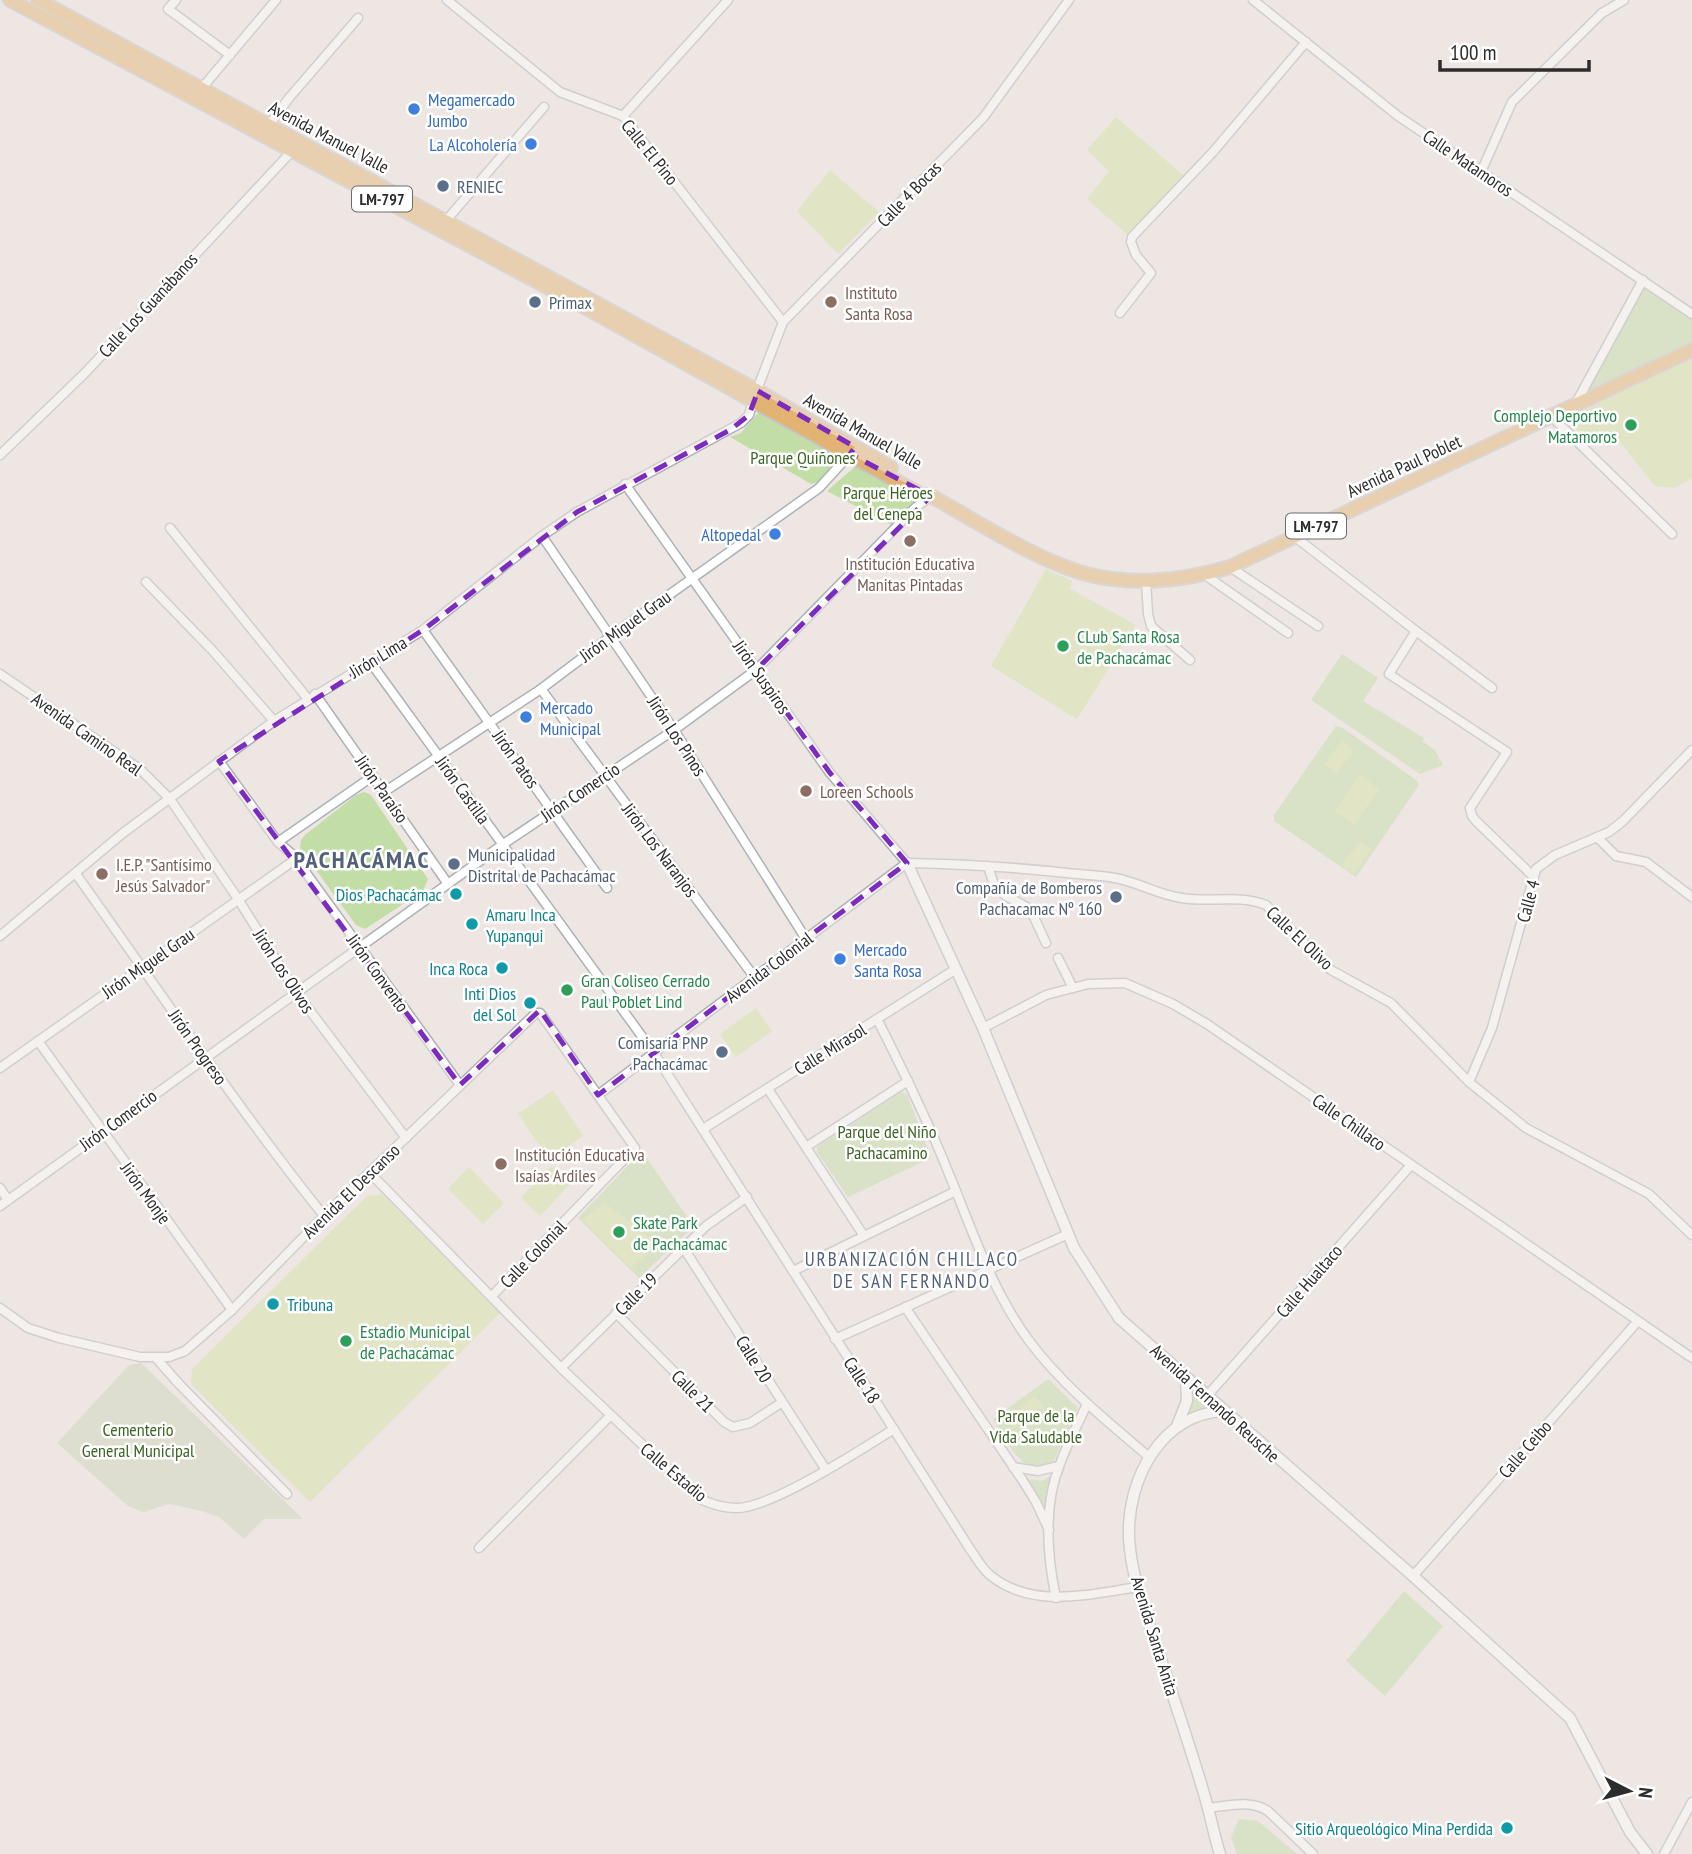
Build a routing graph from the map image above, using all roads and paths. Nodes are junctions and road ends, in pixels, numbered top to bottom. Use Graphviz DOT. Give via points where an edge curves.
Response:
graph roads {
  1 [pos="10,0"];
  2 [pos="38,0"];
  3 [pos="176,0"];
  4 [pos="276,0"];
  5 [pos="447,0"];
  6 [pos="728,0"];
  7 [pos="1069,0"];
  8 [pos="1253,0"];
  9 [pos="1624,0"];
  10 [pos="358,19"];
  11 [pos="1306,43"];
  12 [pos="230,55"];
  13 [pos="202,88"];
  14 [pos="544,107"];
  15 [pos="623,116"];
  16 [pos="270,125"];
  17 [pos="292,151"];
  18 [pos="1480,172"];
  19 [pos="442,225"];
  20 [pos="1643,280"];
  21 [pos="1120,313"];
  22 [pos="1692,314"];
  23 [pos="783,322"];
  24 [pos="1692,349"];
  25 [pos="756,395"];
  26 [pos="1575,406"];
  27 [pos="1552,417"];
  28 [pos="852,451"];
  29 [pos="0,455"];
  30 [pos="625,484"];
  31 [pos="931,496"];
  32 [pos="170,528"];
  33 [pos="1672,534"];
  34 [pos="542,536"];
  35 [pos="1294,536"];
  36 [pos="1230,567"];
  37 [pos="1205,575"];
  38 [pos="693,577"];
  39 [pos="1146,580"];
  40 [pos="146,582"];
  41 [pos="1318,626"];
  42 [pos="423,630"];
  43 [pos="1416,631"];
  44 [pos="1288,633"];
  45 [pos="610,637"];
  46 [pos="1190,660"];
  47 [pos="371,663"];
  48 [pos="757,670"];
  49 [pos="0,674"];
  50 [pos="1492,688"];
  51 [pos="541,689"];
  52 [pos="312,696"];
  53 [pos="274,721"];
  54 [pos="489,721"];
  55 [pos="674,730"];
  56 [pos="1692,750"];
  57 [pos="438,755"];
  58 [pos="219,761"];
  59 [pos="373,776"];
  60 [pos="605,776"];
  61 [pos="384,792"];
  62 [pos="170,799"];
  63 [pos="552,811"];
  64 [pos="1597,837"];
  65 [pos="278,842"];
  66 [pos="502,845"];
  67 [pos="296,859"];
  68 [pos="906,863"];
  69 [pos="988,866"];
  70 [pos="76,874"];
  71 [pos="1534,877"];
  72 [pos="448,884"];
  73 [pos="607,888"];
  74 [pos="1692,897"];
  75 [pos="238,899"];
  76 [pos="0,936"];
  77 [pos="806,939"];
  78 [pos="1046,943"];
  79 [pos="361,948"];
  80 [pos="1058,958"];
  81 [pos="142,967"];
  82 [pos="957,969"];
  83 [pos="754,978"];
  84 [pos="1073,988"];
  85 [pos="296,992"];
  86 [pos="877,1019"];
  87 [pos="983,1027"];
  88 [pos="38,1041"];
  89 [pos="654,1053"];
  90 [pos="204,1058"];
  91 [pos="0,1068"];
  92 [pos="908,1082"];
  93 [pos="1469,1082"];
  94 [pos="460,1085"];
  95 [pos="768,1088"];
  96 [pos="598,1095"];
  97 [pos="703,1129"];
  98 [pos="102,1133"];
  99 [pos="406,1138"];
  100 [pos="806,1147"];
  101 [pos="1411,1165"];
  102 [pos="370,1173"];
  103 [pos="0,1188"];
  104 [pos="957,1191"];
  105 [pos="747,1198"];
  106 [pos="8,1200"];
  107 [pos="0,1206"];
  108 [pos="324,1216"];
  109 [pos="1068,1234"];
  110 [pos="1692,1235"];
  111 [pos="864,1236"];
  112 [pos="683,1247"];
  113 [pos="793,1270"];
  114 [pos="987,1270"];
  115 [pos="492,1296"];
  116 [pos="905,1307"];
  117 [pos="0,1308"];
  118 [pos="232,1310"];
  119 [pos="616,1313"];
  120 [pos="1638,1321"];
  121 [pos="835,1339"];
  122 [pos="1692,1358"];
  123 [pos="157,1359"];
  124 [pos="561,1368"];
  125 [pos="1186,1377"];
  126 [pos="1207,1396"];
  127 [pos="781,1403"];
  128 [pos="1087,1404"];
  129 [pos="1224,1411"];
  130 [pos="610,1416"];
  131 [pos="1177,1426"];
  132 [pos="894,1429"];
  133 [pos="1149,1457"];
  134 [pos="1059,1466"];
  135 [pos="1013,1467"];
  136 [pos="825,1470"];
  137 [pos="287,1494"];
  138 [pos="1049,1530"];
  139 [pos="479,1548"];
  140 [pos="1413,1576"];
  141 [pos="1139,1587"];
  142 [pos="1056,1598"];
  143 [pos="1692,1802"];
  144 [pos="1208,1808"];
  145 [pos="1220,1854"];
  146 [pos="1313,1854"];
  147 [pos="1647,1854"];
  148 [pos="1664,1854"];
  1 -- 17 [label="main road, Avenida Manuel Valle / LM-797"];
  2 -- 13 [label="main road, Avenida Manuel Valle / LM-797"];
  3 -- 12 [label="street" via="169,9"];
  4 -- 12 [label="street"];
  5 -- 15 [label="street, Calle El Pino" via="560,92"];
  6 -- 15 [label="street"];
  7 -- 23 [label="street, Calle 4 Bocas" via="983,118"];
  8 -- 11 [label="street, Calle Matamoros"];
  9 -- 18 [label="street" via="1602,13 1512,102"];
  10 -- 16 [label="street"];
  11 -- 18 [label="street, Calle Matamoros" via="1398,116"];
  11 -- 21 [label="street" via="1213,152 1132,237 1134,251 1151,273"];
  12 -- 13 [label="street"];
  13 -- 16 [label="main road, Avenida Manuel Valle / LM-797"];
  14 -- 19 [label="street"];
  15 -- 23 [label="street, Calle El Pino"];
  16 -- 19 [label="main road, Avenida Manuel Valle / LM-797"];
  17 -- 19 [label="main road, Avenida Manuel Valle / LM-797"];
  17 -- 29 [label="street, Calle Los Guanábanos" via="85,373"];
  18 -- 20 [label="street, Calle Matamoros"];
  19 -- 25 [label="main road, Avenida Manuel Valle / LM-797"];
  20 -- 22 [label="street, Calle Matamoros"];
  20 -- 26 [label="street"];
  23 -- 25 [label="street, Calle 4 Bocas"];
  24 -- 26 [label="main road, Avenida Paul Poblet / LM-797"];
  25 -- 28 [label="main road, Avenida Manuel Valle / LM-797"];
  25 -- 30 [label="street, Jirón Lima" via="749,415 730,430"];
  26 -- 27 [label="main road, Avenida Paul Poblet / LM-797"];
  27 -- 33 [label="street"];
  27 -- 35 [label="main road, Avenida Paul Poblet / LM-797"];
  28 -- 31 [label="main road, Avenida Manuel Valle / LM-797" via="920,494"];
  28 -- 38 [label="street, Jirón Miguel Grau" via="821,487"];
  30 -- 34 [label="street, Jirón Lima"];
  30 -- 38 [label="street, Jirón Suspiros"];
  31 -- 39 [label="main road, Avenida Paul Poblet / LM-797" via="1070,568 1113,580"];
  31 -- 48 [label="street, Jirón Comercio"];
  32 -- 52 [label="street, Jirón Paraíso"];
  34 -- 42 [label="street, Jirón Lima"];
  34 -- 45 [label="street, Jirón Los Pinos"];
  35 -- 36 [label="main road, Avenida Paul Poblet / LM-797"];
  35 -- 43 [label="street"];
  36 -- 37 [label="main road, Avenida Paul Poblet / LM-797"];
  36 -- 41 [label="street"];
  37 -- 39 [label="main road, Avenida Paul Poblet / LM-797"];
  37 -- 44 [label="street"];
  38 -- 45 [label="street, Jirón Miguel Grau"];
  38 -- 48 [label="street, Jirón Suspiros"];
  39 -- 46 [label="street" via="1152,626"];
  40 -- 53 [label="street"];
  42 -- 47 [label="street, Jirón Lima"];
  42 -- 54 [label="street, Jirón Patos"];
  43 -- 50 [label="street"];
  43 -- 71 [label="street" via="1389,674 1507,752 1470,808 1476,821"];
  45 -- 51 [label="street, Jirón Miguel Grau"];
  45 -- 55 [label="street, Jirón Los Pinos"];
  47 -- 52 [label="street, Jirón Lima"];
  47 -- 57 [label="street, Jirón Castilla"];
  48 -- 55 [label="street, Jirón Comercio"];
  48 -- 68 [label="street, Jirón Suspiros" via="830,773"];
  49 -- 62 [label="street, Avenida Camino Real" via="141,770"];
  51 -- 54 [label="street, Jirón Miguel Grau"];
  51 -- 60 [label="street, Jirón Los Naranjos"];
  52 -- 53 [label="street, Jirón Lima"];
  52 -- 59 [label="street, Jirón Paraíso"];
  53 -- 58 [label="street, Jirón Lima"];
  54 -- 57 [label="street, Jirón Miguel Grau"];
  54 -- 63 [label="street, Jirón Patos"];
  55 -- 60 [label="street, Jirón Comercio"];
  55 -- 77 [label="street, Jirón Los Pinos"];
  56 -- 64 [label="street, Calle 4" via="1623,821"];
  57 -- 61 [label="street, Jirón Miguel Grau"];
  57 -- 66 [label="street, Jirón Castilla"];
  58 -- 62 [label="street, Jirón Lima"];
  58 -- 65 [label="street, Jirón Convento"];
  59 -- 61 [label="street, Jirón Paraíso"];
  59 -- 65 [label="street"];
  60 -- 63 [label="street, Jirón Comercio"];
  60 -- 83 [label="street, Jirón Los Naranjos"];
  61 -- 72 [label="street, Jirón Paraíso"];
  62 -- 70 [label="street, Jirón Lima"];
  62 -- 75 [label="street, Jirón Los Olivos"];
  63 -- 66 [label="street, Jirón Comercio"];
  63 -- 73 [label="street, Jirón Patos"];
  64 -- 71 [label="street, Calle 4" via="1555,855 1536,869"];
  64 -- 74 [label="street" via="1616,856 1646,862"];
  65 -- 67 [label="street, Jirón Convento"];
  66 -- 72 [label="street, Jirón Comercio"];
  66 -- 89 [label="street, Jirón Castilla"];
  67 -- 75 [label="street, Jirón Miguel Grau"];
  67 -- 79 [label="street, Jirón Convento"];
  68 -- 69 [label="street, Calle El Olivo"];
  68 -- 77 [label="street, Avenida Colonial"];
  68 -- 82 [label="street, Avenida Fernando Reusche"];
  69 -- 78 [label="street" via="994,885 1032,913"];
  69 -- 93 [label="street, Calle El Olivo" via="1116,878 1178,898 1239,898 1266,905 1331,970 1391,1003"];
  70 -- 76 [label="street, Jirón Lima"];
  70 -- 81 [label="street, Jirón Progreso"];
  71 -- 93 [label="street, Calle 4" via="1492,1028"];
  72 -- 79 [label="street, Jirón Comercio"];
  75 -- 81 [label="street, Jirón Miguel Grau"];
  75 -- 85 [label="street, Jirón Los Olivos"];
  77 -- 83 [label="street, Avenida Colonial"];
  79 -- 85 [label="street, Jirón Comercio"];
  79 -- 94 [label="street, Jirón Convento"];
  80 -- 84 [label="street"];
  81 -- 88 [label="street, Jirón Miguel Grau"];
  81 -- 90 [label="street, Jirón Progreso"];
  82 -- 86 [label="street, Calle Mirasol"];
  82 -- 87 [label="street, Avenida Fernando Reusche"];
  83 -- 89 [label="street, Avenida Colonial"];
  84 -- 87 [label="street, Calle Chillaco" via="1046,995"];
  84 -- 101 [label="street, Calle Chillaco" via="1125,983 1173,1004"];
  85 -- 90 [label="street, Jirón Comercio"];
  85 -- 99 [label="street, Jirón Los Olivos"];
  86 -- 92 [label="street"];
  86 -- 95 [label="street, Calle Mirasol"];
  87 -- 109 [label="street, Avenida Fernando Reusche"];
  88 -- 91 [label="street, Jirón Miguel Grau"];
  88 -- 98 [label="street, Jirón Monje"];
  89 -- 96 [label="street, Avenida Colonial"];
  89 -- 97 [label="street, Calle 18"];
  90 -- 98 [label="street, Jirón Comercio"];
  90 -- 108 [label="street, Jirón Progreso"];
  92 -- 100 [label="street"];
  92 -- 104 [label="street"];
  93 -- 110 [label="street, Calle El Olivo" via="1526,1128 1649,1194"];
  94 -- 96 [label="street, Avenida El Descanso" via="538,1013"];
  94 -- 99 [label="street, Avenida El Descanso"];
  95 -- 97 [label="street, Calle Mirasol"];
  95 -- 100 [label="street"];
  96 -- 115 [label="street, Calle Colonial" via="635,1148"];
  97 -- 105 [label="street, Calle 18"];
  98 -- 106 [label="street, Jirón Comercio"];
  98 -- 118 [label="street, Jirón Monje"];
  99 -- 102 [label="street, Avenida El Descanso"];
  100 -- 111 [label="street"];
  101 -- 120 [label="street, Calle Chillaco"];
  101 -- 126 [label="street, Calle Hualtaco"];
  102 -- 108 [label="street, Avenida El Descanso"];
  102 -- 115 [label="street, Calle Colonial"];
  103 -- 106 [label="street"];
  104 -- 111 [label="street"];
  104 -- 114 [label="street"];
  105 -- 112 [label="street, Calle 19"];
  105 -- 113 [label="street, Calle 18"];
  106 -- 107 [label="street, Jirón Comercio"];
  108 -- 118 [label="street, Avenida El Descanso"];
  109 -- 114 [label="street"];
  109 -- 125 [label="street, Avenida Fernando Reusche" via="1119,1318"];
  111 -- 113 [label="street"];
  112 -- 119 [label="street, Calle 19"];
  112 -- 127 [label="street, Calle 20"];
  113 -- 121 [label="street, Calle 18"];
  114 -- 116 [label="street"];
  114 -- 128 [label="street" via="1030,1342"];
  115 -- 124 [label="street, Calle Estadio"];
  116 -- 121 [label="street"];
  116 -- 135 [label="street"];
  117 -- 123 [label="street" via="28,1328"];
  118 -- 123 [label="street, Avenida El Descanso" via="184,1351"];
  119 -- 124 [label="street, Calle 19"];
  119 -- 127 [label="street, Calle 21" via="733,1427 750,1423"];
  120 -- 122 [label="street, Calle Chillaco"];
  120 -- 140 [label="street, Calle Ceibo"];
  121 -- 132 [label="street, Calle 18"];
  123 -- 137 [label="street"];
  124 -- 130 [label="street, Calle Estadio"];
  125 -- 126 [label="street, Avenida Fernando Reusche"];
  125 -- 131 [label="street, Avenida Santa Anita" via="1186,1401"];
  126 -- 129 [label="street, Avenida Fernando Reusche"];
  127 -- 136 [label="street, Calle 20"];
  128 -- 133 [label="street"];
  128 -- 134 [label="street"];
  129 -- 131 [label="street, Avenida Santa Anita" via="1201,1414"];
  129 -- 140 [label="street, Avenida Fernando Reusche"];
  130 -- 136 [label="street, Calle Estadio" via="700,1499 713,1504 738,1509 757,1506"];
  130 -- 139 [label="street"];
  131 -- 133 [label="street, Avenida Santa Anita"];
  132 -- 136 [label="street, Calle Estadio"];
  132 -- 142 [label="street, Calle 18" via="989,1574 1010,1587"];
  133 -- 141 [label="street, Avenida Santa Anita" via="1129,1518"];
  134 -- 135 [label="street" via="1038,1471"];
  134 -- 138 [label="street"];
  135 -- 138 [label="street"];
  138 -- 142 [label="street"];
  140 -- 147 [label="street, Avenida Fernando Reusche" via="1570,1718 1630,1832"];
  141 -- 142 [label="street, Calle 18"];
  141 -- 144 [label="street, Avenida Santa Anita"];
  143 -- 148 [label="street"];
  144 -- 145 [label="street, Avenida Santa Anita"];
  144 -- 146 [label="street" via="1259,1805"];
}
